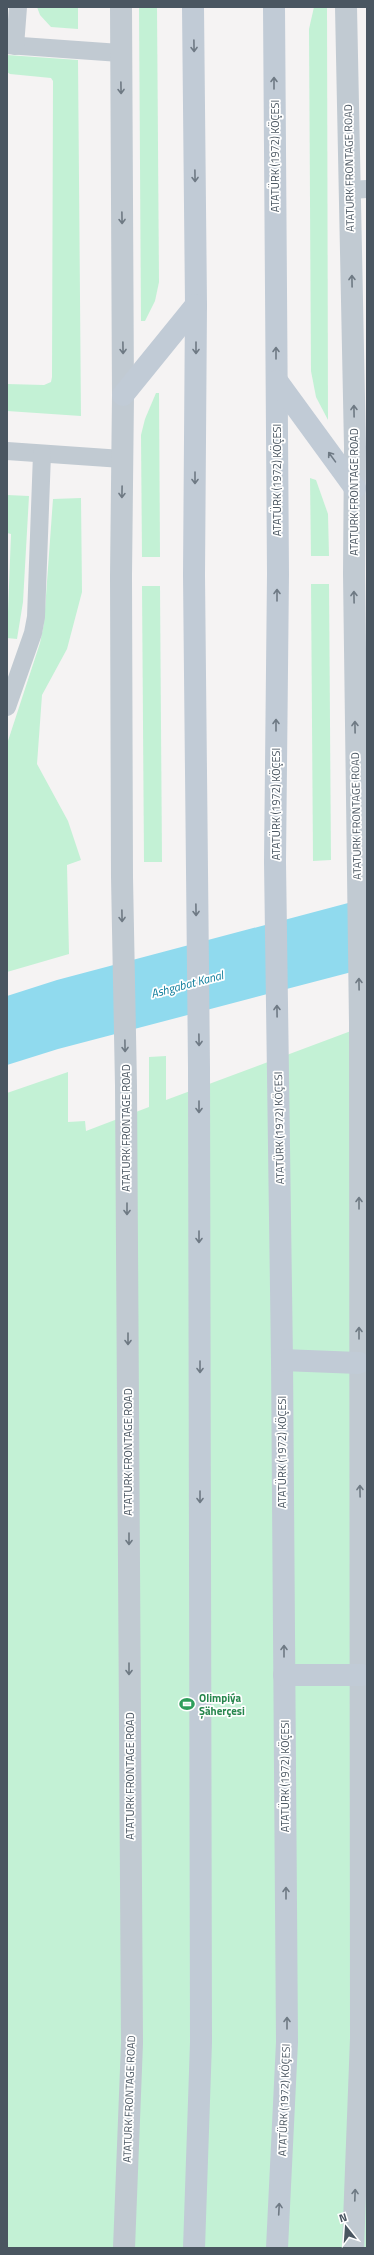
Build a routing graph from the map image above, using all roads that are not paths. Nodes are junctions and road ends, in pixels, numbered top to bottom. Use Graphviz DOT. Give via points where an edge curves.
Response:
graph roads {
  1 [pos="18,7"];
  2 [pos="121,7"];
  3 [pos="193,7"];
  4 [pos="274,7"];
  5 [pos="346,7"];
  6 [pos="11,45"];
  7 [pos="120,53"];
  8 [pos="358,189"];
  9 [pos="196,305"];
  10 [pos="276,381"];
  11 [pos="123,395"];
  12 [pos="361,447"];
  13 [pos="7,451"];
  14 [pos="42,454"];
  15 [pos="122,459"];
  16 [pos="355,488"];
  17 [pos="7,707"];
  18 [pos="282,1360"];
  19 [pos="363,1365"];
  20 [pos="364,1673"];
  21 [pos="284,1675"];
  22 [pos="124,2248"];
  23 [pos="194,2248"];
  24 [pos="277,2248"];
  25 [pos="353,2248"];
  1 -- 6 [label="lane"];
  2 -- 7 [label="street, ATATURK FRONTAGE ROAD"];
  3 -- 9 [label="main road, one-way"];
  10 -- 4 [label="main road, ATATÜRK (1972) KÖÇESI, one-way"];
  5 -- 8 [label="street, ATATURK FRONTAGE ROAD"];
  6 -- 7 [label="lane"];
  7 -- 11 [label="street, ATATURK FRONTAGE ROAD, one-way"];
  12 -- 8 [label="street, ATATURK FRONTAGE ROAD, one-way"];
  9 -- 11 [label="main road"];
  9 -- 23 [label="main road, one-way" via="194,568 199,1068 201,2042"];
  16 -- 10 [label="main road, one-way"];
  18 -- 10 [label="main road, ATATÜRK (1972) KÖÇESI, one-way" via="275,862"];
  11 -- 15 [label="street, ATATURK FRONTAGE ROAD"];
  12 -- 16 [label="street, ATATURK FRONTAGE ROAD"];
  13 -- 14 [label="lane"];
  14 -- 15 [label="lane"];
  14 -- 17 [label="lane" via="36,617 33,633"];
  15 -- 22 [label="street, ATATURK FRONTAGE ROAD, one-way" via="122,877 126,1086 132,2043"];
  19 -- 16 [label="street, ATATURK FRONTAGE ROAD, one-way" via="356,850"];
  18 -- 19 [label="main road"];
  21 -- 18 [label="main road, ATATÜRK (1972) KÖÇESI, one-way"];
  20 -- 19 [label="street, ATATURK FRONTAGE ROAD, one-way"];
  20 -- 21 [label="main road"];
  25 -- 20 [label="street, ATATURK FRONTAGE ROAD, one-way" via="361,2038"];
  24 -- 21 [label="main road, ATATÜRK (1972) KÖÇESI, one-way" via="287,2042"];
}
